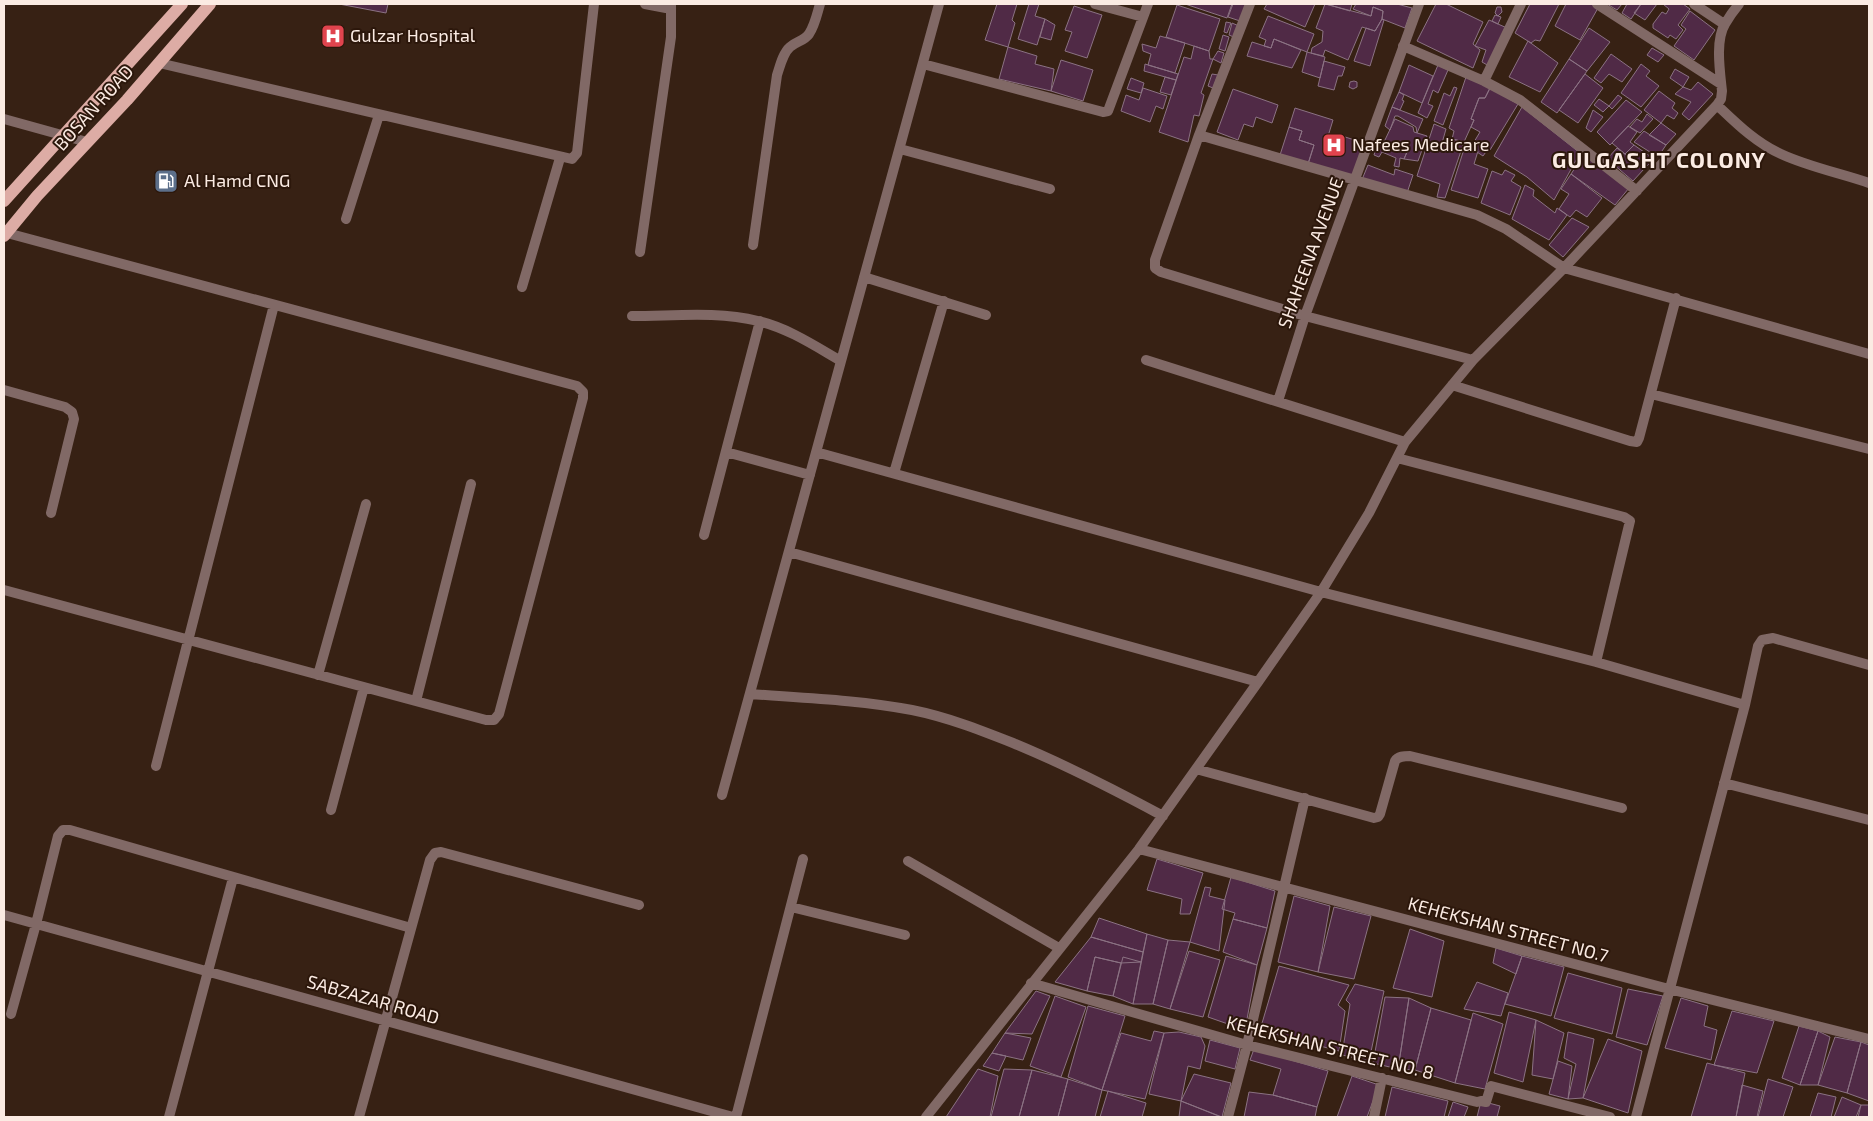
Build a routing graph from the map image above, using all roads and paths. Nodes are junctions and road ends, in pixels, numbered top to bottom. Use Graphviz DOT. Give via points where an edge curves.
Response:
graph roads {
  1 [pos="182,4"];
  2 [pos="210,4"];
  3 [pos="594,4"];
  4 [pos="645,4"];
  5 [pos="820,4"];
  6 [pos="940,4"];
  7 [pos="1094,4"];
  8 [pos="1148,4"];
  9 [pos="1250,4"];
  10 [pos="1419,4"];
  11 [pos="1521,4"];
  12 [pos="1597,4"];
  13 [pos="1694,4"];
  14 [pos="1739,4"];
  15 [pos="671,5"];
  16 [pos="1143,17"];
  17 [pos="1724,24"];
  18 [pos="1403,46"];
  19 [pos="159,62"];
  20 [pos="923,64"];
  21 [pos="1484,81"];
  22 [pos="1721,84"];
  23 [pos="1717,105"];
  24 [pos="379,115"];
  25 [pos="4,119"];
  26 [pos="63,135"];
  27 [pos="1199,135"];
  28 [pos="87,142"];
  29 [pos="900,149"];
  30 [pos="560,158"];
  31 [pos="1354,180"];
  32 [pos="1869,183"];
  33 [pos="1050,188"];
  34 [pos="1636,190"];
  35 [pos="4,201"];
  36 [pos="346,219"];
  37 [pos="5,234"];
  38 [pos="753,246"];
  39 [pos="640,252"];
  40 [pos="1564,268"];
  41 [pos="864,277"];
  42 [pos="522,287"];
  43 [pos="1676,298"];
  44 [pos="944,301"];
  45 [pos="274,305"];
  46 [pos="986,315"];
  47 [pos="632,316"];
  48 [pos="1305,316"];
  49 [pos="760,321"];
  50 [pos="1869,354"];
  51 [pos="1146,360"];
  52 [pos="1473,360"];
  53 [pos="841,361"];
  54 [pos="1452,385"];
  55 [pos="4,390"];
  56 [pos="1651,394"];
  57 [pos="1278,401"];
  58 [pos="1404,442"];
  59 [pos="1869,449"];
  60 [pos="726,452"];
  61 [pos="816,452"];
  62 [pos="1397,458"];
  63 [pos="894,474"];
  64 [pos="810,475"];
  65 [pos="471,484"];
  66 [pos="366,504"];
  67 [pos="51,513"];
  68 [pos="704,535"];
  69 [pos="789,552"];
  70 [pos="4,590"];
  71 [pos="1322,592"];
  72 [pos="188,640"];
  73 [pos="1596,662"];
  74 [pos="1869,666"];
  75 [pos="318,675"];
  76 [pos="1258,682"];
  77 [pos="364,687"];
  78 [pos="750,694"];
  79 [pos="416,701"];
  80 [pos="1745,706"];
  81 [pos="156,766"];
  82 [pos="1196,769"];
  83 [pos="1724,783"];
  84 [pos="722,795"];
  85 [pos="1305,798"];
  86 [pos="1622,808"];
  87 [pos="331,810"];
  88 [pos="1163,816"];
  89 [pos="1869,820"];
  90 [pos="1139,849"];
  91 [pos="803,858"];
  92 [pos="908,861"];
  93 [pos="233,878"];
  94 [pos="1284,888"];
  95 [pos="639,905"];
  96 [pos="791,907"];
  97 [pos="4,915"];
  98 [pos="36,924"];
  99 [pos="411,928"];
  100 [pos="905,936"];
  101 [pos="1059,948"];
  102 [pos="208,971"];
  103 [pos="1031,983"];
  104 [pos="1669,990"];
  105 [pos="11,1014"];
  106 [pos="386,1021"];
  107 [pos="1869,1040"];
  108 [pos="1247,1045"];
  109 [pos="1382,1078"];
  110 [pos="169,1117"];
  111 [pos="359,1117"];
  112 [pos="735,1117"];
  113 [pos="926,1117"];
  114 [pos="1228,1117"];
  115 [pos="1374,1117"];
  116 [pos="1610,1117"];
  117 [pos="1636,1117"];
  1 -- 26 [label="main road, BOSAN ROAD"];
  2 -- 19 [label="main road, BOSAN ROAD"];
  3 -- 30 [label="street" via="577,153 572,159"];
  4 -- 15 [label="street" via="666,8"];
  5 -- 38 [label="street" via="809,34 786,52 776,75"];
  6 -- 20 [label="street"];
  7 -- 16 [label="street"];
  8 -- 16 [label="street"];
  9 -- 27 [label="street"];
  10 -- 18 [label="street, SHAHEENA AVENUE"];
  11 -- 21 [label="street"];
  12 -- 22 [label="street"];
  13 -- 17 [label="street"];
  14 -- 17 [label="street"];
  15 -- 39 [label="street" via="671,36"];
  16 -- 20 [label="street" via="1108,112"];
  17 -- 22 [label="street" via="1719,42"];
  18 -- 21 [label="street"];
  18 -- 31 [label="street, SHAHEENA AVENUE"];
  19 -- 24 [label="street"];
  19 -- 28 [label="main road, BOSAN ROAD"];
  20 -- 29 [label="street"];
  21 -- 34 [label="street" via="1520,100"];
  22 -- 23 [label="street" via="1721,99"];
  23 -- 32 [label="street" via="1746,133 1780,154"];
  23 -- 34 [label="street"];
  24 -- 30 [label="street"];
  24 -- 36 [label="street"];
  25 -- 26 [label="street"];
  26 -- 28 [label="street"];
  26 -- 35 [label="main road, BOSAN ROAD"];
  27 -- 31 [label="street"];
  27 -- 48 [label="street" via="1155,260 1155,268"];
  28 -- 37 [label="main road, BOSAN ROAD"];
  29 -- 33 [label="street"];
  29 -- 41 [label="street"];
  30 -- 42 [label="street"];
  31 -- 40 [label="street" via="1477,215 1506,229"];
  31 -- 48 [label="street, SHAHEENA AVENUE"];
  34 -- 40 [label="street"];
  37 -- 45 [label="street"];
  40 -- 43 [label="street"];
  40 -- 52 [label="street"];
  41 -- 44 [label="street"];
  41 -- 53 [label="street"];
  43 -- 50 [label="street"];
  43 -- 56 [label="street"];
  44 -- 46 [label="street"];
  44 -- 63 [label="street"];
  45 -- 72 [label="street"];
  45 -- 79 [label="street" via="577,386 583,392 499,714 494,720 486,720"];
  47 -- 49 [label="street" via="729,315"];
  48 -- 52 [label="street"];
  48 -- 57 [label="street, SHAHEENA AVENUE"];
  49 -- 53 [label="street" via="783,329"];
  49 -- 60 [label="street"];
  51 -- 57 [label="street"];
  52 -- 54 [label="street"];
  53 -- 61 [label="street"];
  54 -- 56 [label="street" via="1637,442"];
  54 -- 58 [label="street"];
  55 -- 67 [label="street" via="65,407 72,412 74,419"];
  56 -- 59 [label="street"];
  57 -- 58 [label="street"];
  58 -- 62 [label="street"];
  60 -- 64 [label="street"];
  60 -- 68 [label="street"];
  61 -- 63 [label="street"];
  61 -- 64 [label="street"];
  62 -- 71 [label="street"];
  62 -- 73 [label="street" via="1630,521"];
  63 -- 71 [label="street"];
  64 -- 69 [label="street"];
  65 -- 79 [label="street"];
  66 -- 75 [label="street"];
  69 -- 76 [label="street"];
  69 -- 78 [label="street"];
  70 -- 72 [label="street"];
  71 -- 73 [label="street"];
  71 -- 76 [label="street"];
  72 -- 75 [label="street"];
  72 -- 81 [label="street"];
  73 -- 80 [label="street"];
  74 -- 80 [label="street" via="1773,638 1762,640"];
  75 -- 77 [label="street"];
  76 -- 82 [label="street"];
  77 -- 79 [label="street"];
  77 -- 87 [label="street"];
  78 -- 84 [label="street"];
  78 -- 88 [label="street" via="859,702 912,710 965,724 1062,764"];
  80 -- 83 [label="street"];
  82 -- 85 [label="street"];
  82 -- 88 [label="street"];
  83 -- 89 [label="street"];
  83 -- 104 [label="street"];
  85 -- 86 [label="street" via="1378,817 1394,761 1410,756"];
  85 -- 94 [label="street"];
  88 -- 90 [label="street"];
  90 -- 94 [label="street, KEHEKSHAN STREET NO.7"];
  90 -- 101 [label="street"];
  91 -- 96 [label="street"];
  92 -- 101 [label="street"];
  93 -- 98 [label="street" via="63,830 58,836"];
  93 -- 99 [label="street"];
  93 -- 102 [label="street"];
  94 -- 104 [label="street, KEHEKSHAN STREET NO.7"];
  94 -- 108 [label="street"];
  95 -- 99 [label="street" via="441,852 435,853 430,860"];
  96 -- 100 [label="street"];
  96 -- 112 [label="street"];
  97 -- 98 [label="street, SABZAZAR ROAD"];
  98 -- 102 [label="street, SABZAZAR ROAD"];
  98 -- 105 [label="street"];
  99 -- 106 [label="street"];
  101 -- 103 [label="street"];
  102 -- 106 [label="street, SABZAZAR ROAD"];
  102 -- 110 [label="street"];
  103 -- 108 [label="street, KEHEKSHAN STREET NO. 8"];
  103 -- 113 [label="street"];
  104 -- 107 [label="street, KEHEKSHAN STREET NO.7"];
  104 -- 117 [label="street"];
  106 -- 111 [label="street"];
  106 -- 112 [label="street, SABZAZAR ROAD"];
  108 -- 109 [label="street, KEHEKSHAN STREET NO. 8"];
  108 -- 114 [label="street"];
  109 -- 115 [label="street"];
  109 -- 116 [label="street, KEHEKSHAN STREET NO. 8" via="1477,1102 1486,1102 1491,1086"];
}
